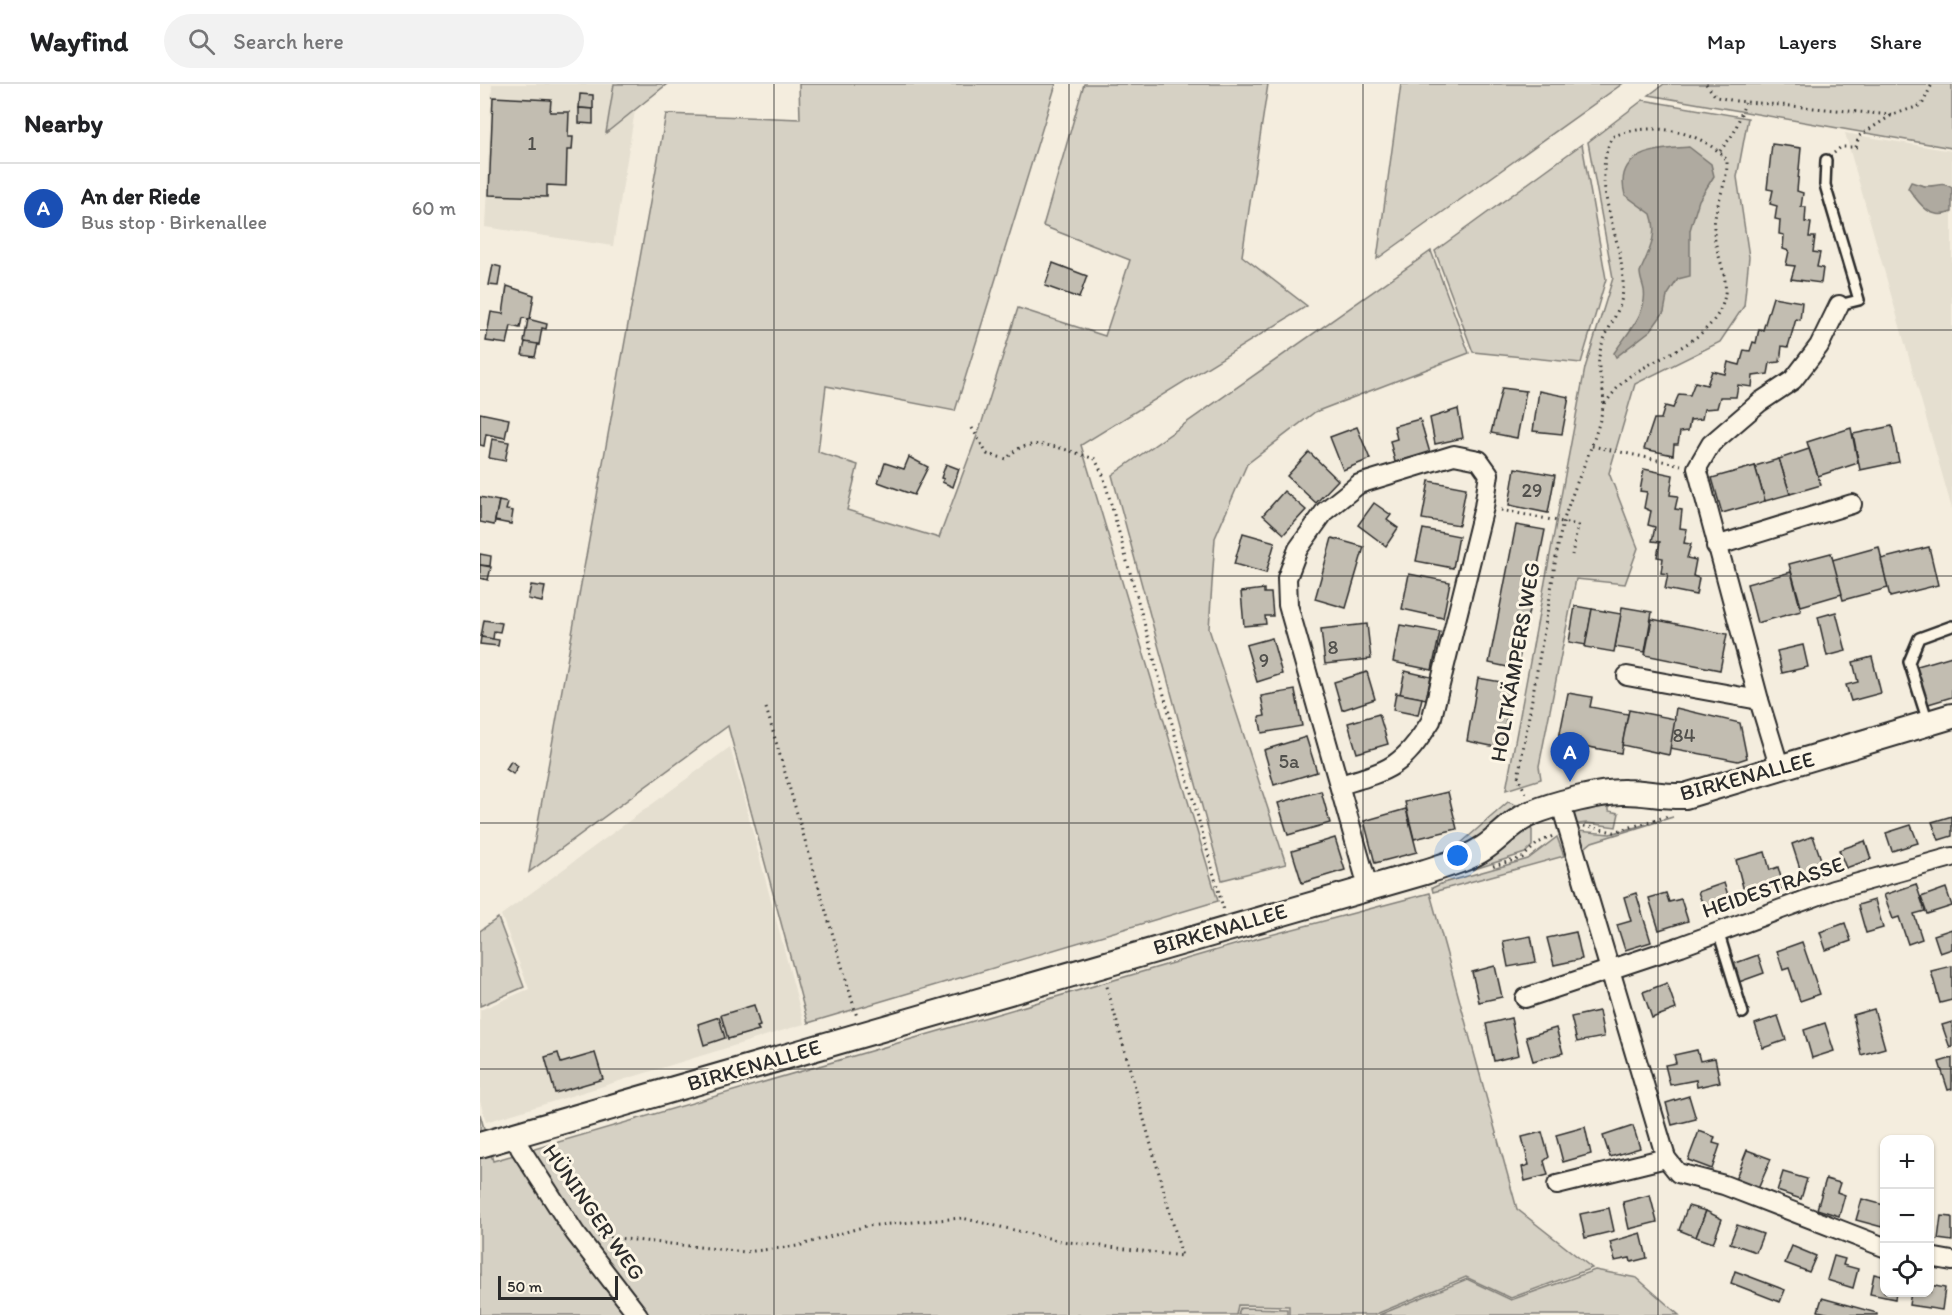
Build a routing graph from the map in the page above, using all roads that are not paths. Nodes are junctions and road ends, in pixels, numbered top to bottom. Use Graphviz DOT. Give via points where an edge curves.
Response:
graph roads {
  1 [pos="1826,160"];
  2 [pos="1839,305"];
  3 [pos="1852,504"];
  4 [pos="1716,546"];
  5 [pos="1952,626"];
  6 [pos="1627,676"];
  7 [pos="1759,700"];
  8 [pos="1952,716"];
  9 [pos="1928,722"];
  10 [pos="1780,769"];
  11 [pos="1340,785"];
  12 [pos="1561,805"];
  13 [pos="1952,857"];
  14 [pos="1368,886"];
  15 [pos="1718,931"];
  16 [pos="1611,968"];
  17 [pos="1525,998"];
  18 [pos="1743,1013"];
  19 [pos="515,1135"];
  20 [pos="480,1145"];
  21 [pos="1666,1158"];
  22 [pos="1557,1185"];
  23 [pos="1880,1245"];
  24 [pos="1934,1258"];
  25 [pos="1952,1261"];
  26 [pos="638,1315"];
  1 -- 2 [label="lane" via="1825,186 1859,300"];
  2 -- 4 [label="street" via="1819,346 1793,380 1711,444 1697,468"];
  3 -- 4 [label="street"];
  4 -- 7 [label="street"];
  5 -- 9 [label="lane" via="1919,638 1909,662"];
  6 -- 7 [label="street"];
  7 -- 10 [label="street"];
  8 -- 9 [label="street, BIRKENALLEE"];
  9 -- 10 [label="street, BIRKENALLEE"];
  10 -- 12 [label="street, BIRKENALLEE" via="1685,796 1604,793"];
  11 -- 11 [label="street" via="1288,606 1287,578 1298,549 1325,511 1359,484 1454,454 1479,460 1488,474 1484,507 1431,721 1395,766"];
  11 -- 14 [label="street"];
  12 -- 14 [label="street, BIRKENALLEE" via="1532,813 1509,826 1468,858"];
  12 -- 16 [label="street"];
  13 -- 15 [label="street, HEIDESTRASSE" via="1833,890"];
  14 -- 19 [label="street, BIRKENALLEE"];
  15 -- 16 [label="street, HEIDESTRASSE"];
  15 -- 18 [label="lane"];
  16 -- 17 [label="street, HEIDESTRASSE"];
  16 -- 21 [label="street"];
  19 -- 20 [label="street, BIRKENALLEE"];
  19 -- 26 [label="street, HÜNINGER WEG" via="575,1233"];
  21 -- 22 [label="street"];
  21 -- 23 [label="street" via="1678,1173 1724,1185"];
  24 -- 25 [label="street"];
}
